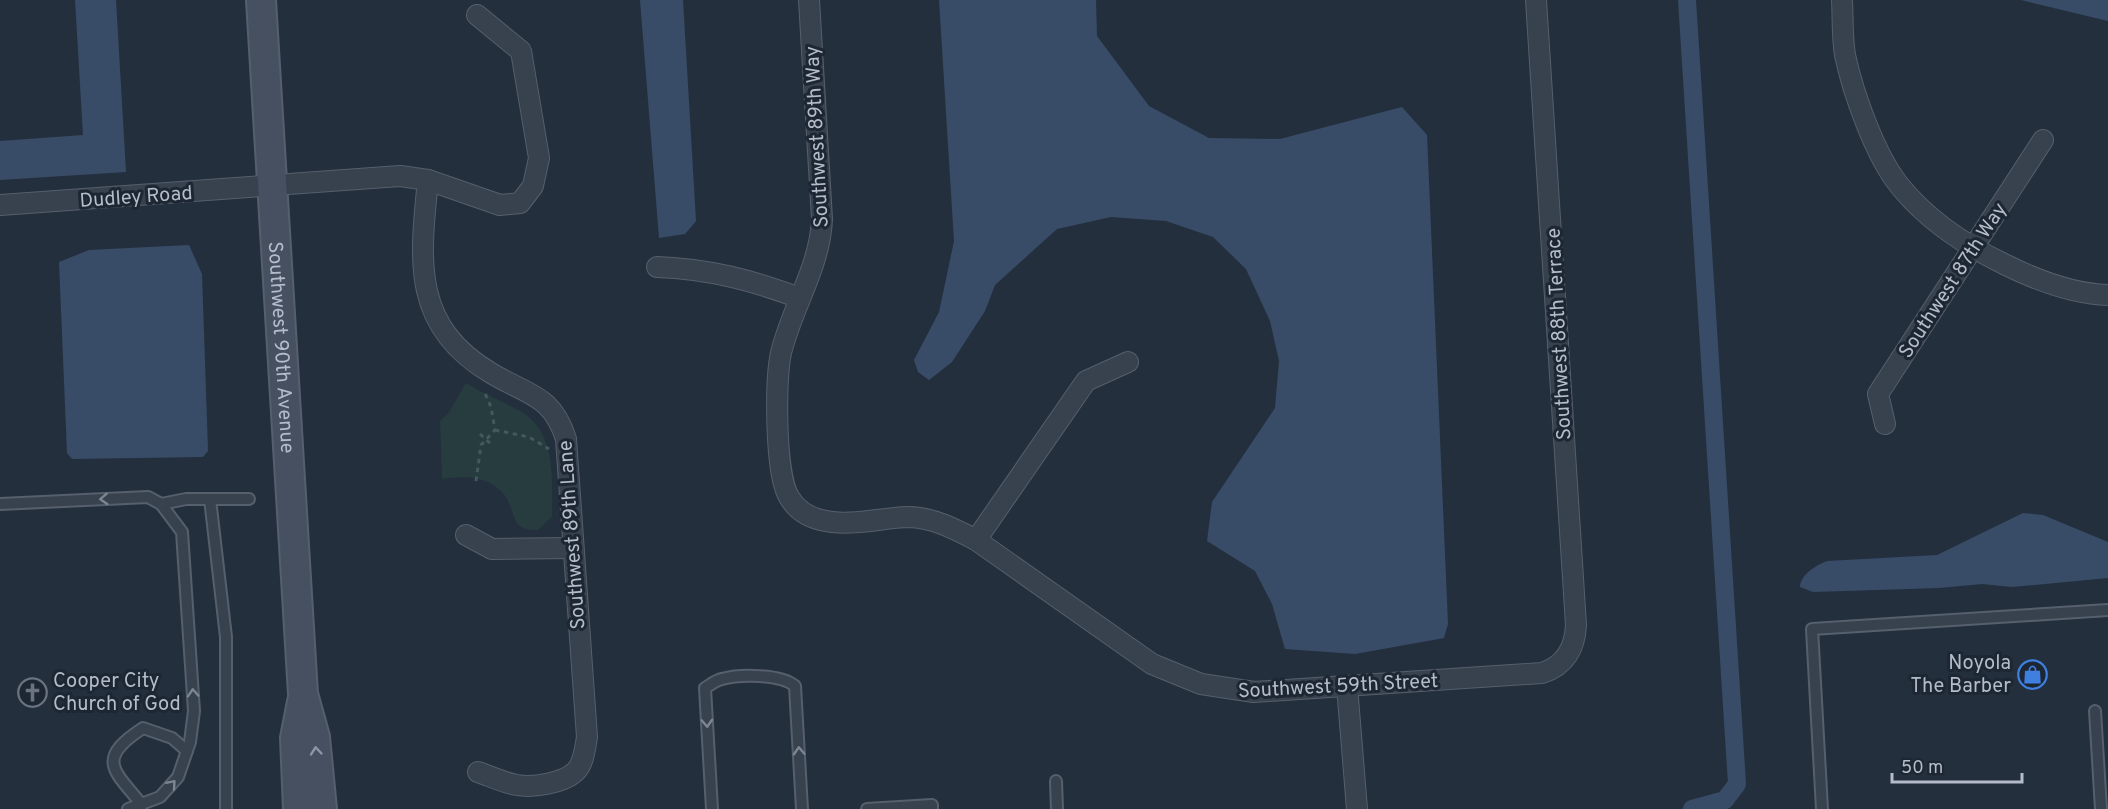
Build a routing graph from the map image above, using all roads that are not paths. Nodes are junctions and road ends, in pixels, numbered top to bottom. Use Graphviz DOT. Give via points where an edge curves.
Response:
graph roads {
  1 [pos="261,0"];
  2 [pos="808,0"];
  3 [pos="1536,0"];
  4 [pos="1842,0"];
  5 [pos="477,15"];
  6 [pos="2043,140"];
  7 [pos="428,180"];
  8 [pos="272,185"];
  9 [pos="0,205"];
  10 [pos="1972,248"];
  11 [pos="657,267"];
  12 [pos="2108,295"];
  13 [pos="800,298"];
  14 [pos="1128,362"];
  15 [pos="1885,424"];
  16 [pos="210,499"];
  17 [pos="249,499"];
  18 [pos="0,504"];
  19 [pos="161,504"];
  20 [pos="466,535"];
  21 [pos="976,540"];
  22 [pos="572,548"];
  23 [pos="2108,610"];
  24 [pos="1561,663"];
  25 [pos="1347,686"];
  26 [pos="303,694"];
  27 [pos="2095,711"];
  28 [pos="187,751"];
  29 [pos="478,772"];
  30 [pos="1056,781"];
  31 [pos="142,805"];
  32 [pos="225,807"];
  33 [pos="128,809"];
  34 [pos="298,809"];
  35 [pos="322,809"];
  36 [pos="712,809"];
  37 [pos="802,809"];
  38 [pos="867,809"];
  39 [pos="932,809"];
  40 [pos="1057,809"];
  41 [pos="1356,809"];
  42 [pos="1822,809"];
  43 [pos="2101,809"];
  1 -- 8 [label="street, Southwest 90th Avenue"];
  2 -- 13 [label="street, Southwest 89th Way" via="822,219 815,263"];
  3 -- 24 [label="street, Southwest 88th Terrace" via="1576,625 1572,647"];
  4 -- 10 [label="street" via="1845,54 1868,129 1898,184 1922,209"];
  5 -- 7 [label="street, Dudley Road" via="521,51 539,158 533,186 520,203 511,206 486,202"];
  6 -- 10 [label="street, Southwest 87th Way"];
  7 -- 8 [label="street, Dudley Road" via="400,176"];
  7 -- 22 [label="street, Southwest 89th Lane" via="422,240 424,287 443,327 464,355 491,374 537,395 555,414 566,439"];
  8 -- 9 [label="street, Dudley Road"];
  8 -- 26 [label="street, Southwest 90th Avenue"];
  10 -- 12 [label="street" via="2032,278 2093,295"];
  10 -- 15 [label="street, Southwest 87th Way" via="1878,394"];
  11 -- 13 [label="street" via="743,277"];
  13 -- 21 [label="street, Southwest 89th Way" via="781,352 776,395 783,481 788,497 807,515 822,520 910,517 932,520"];
  14 -- 21 [label="street" via="1086,381"];
  16 -- 17 [label="lane"];
  16 -- 19 [label="lane"];
  16 -- 32 [label="lane" via="226,637"];
  19 -- 18 [label="lane, one-way" via="148,497"];
  28 -- 19 [label="lane, one-way" via="194,711 182,532"];
  20 -- 22 [label="street" via="492,549"];
  21 -- 25 [label="street, Southwest 59th Street" via="1122,644 1178,676 1227,690 1254,692"];
  22 -- 29 [label="street, Southwest 89th Lane" via="586,737 583,758 575,772 553,782 518,786"];
  23 -- 42 [label="lane" via="1812,629"];
  24 -- 25 [label="street, Southwest 59th Street" via="1552,670 1524,675"];
  25 -- 41 [label="street"];
  26 -- 34 [label="street, Southwest 90th Avenue" via="295,738"];
  35 -- 26 [label="street, Southwest 90th Avenue, one-way" via="315,736"];
  27 -- 43 [label="lane"];
  31 -- 28 [label="lane, one-way" via="160,797 178,777"];
  28 -- 31 [label="lane" via="172,738 143,728 120,745 113,761 115,773"];
  30 -- 40 [label="lane"];
  31 -- 33 [label="lane"];
  37 -- 36 [label="lane, one-way" via="795,686 787,679 775,677 721,678 705,688"];
  38 -- 39 [label="lane" via="932,805"];
}
